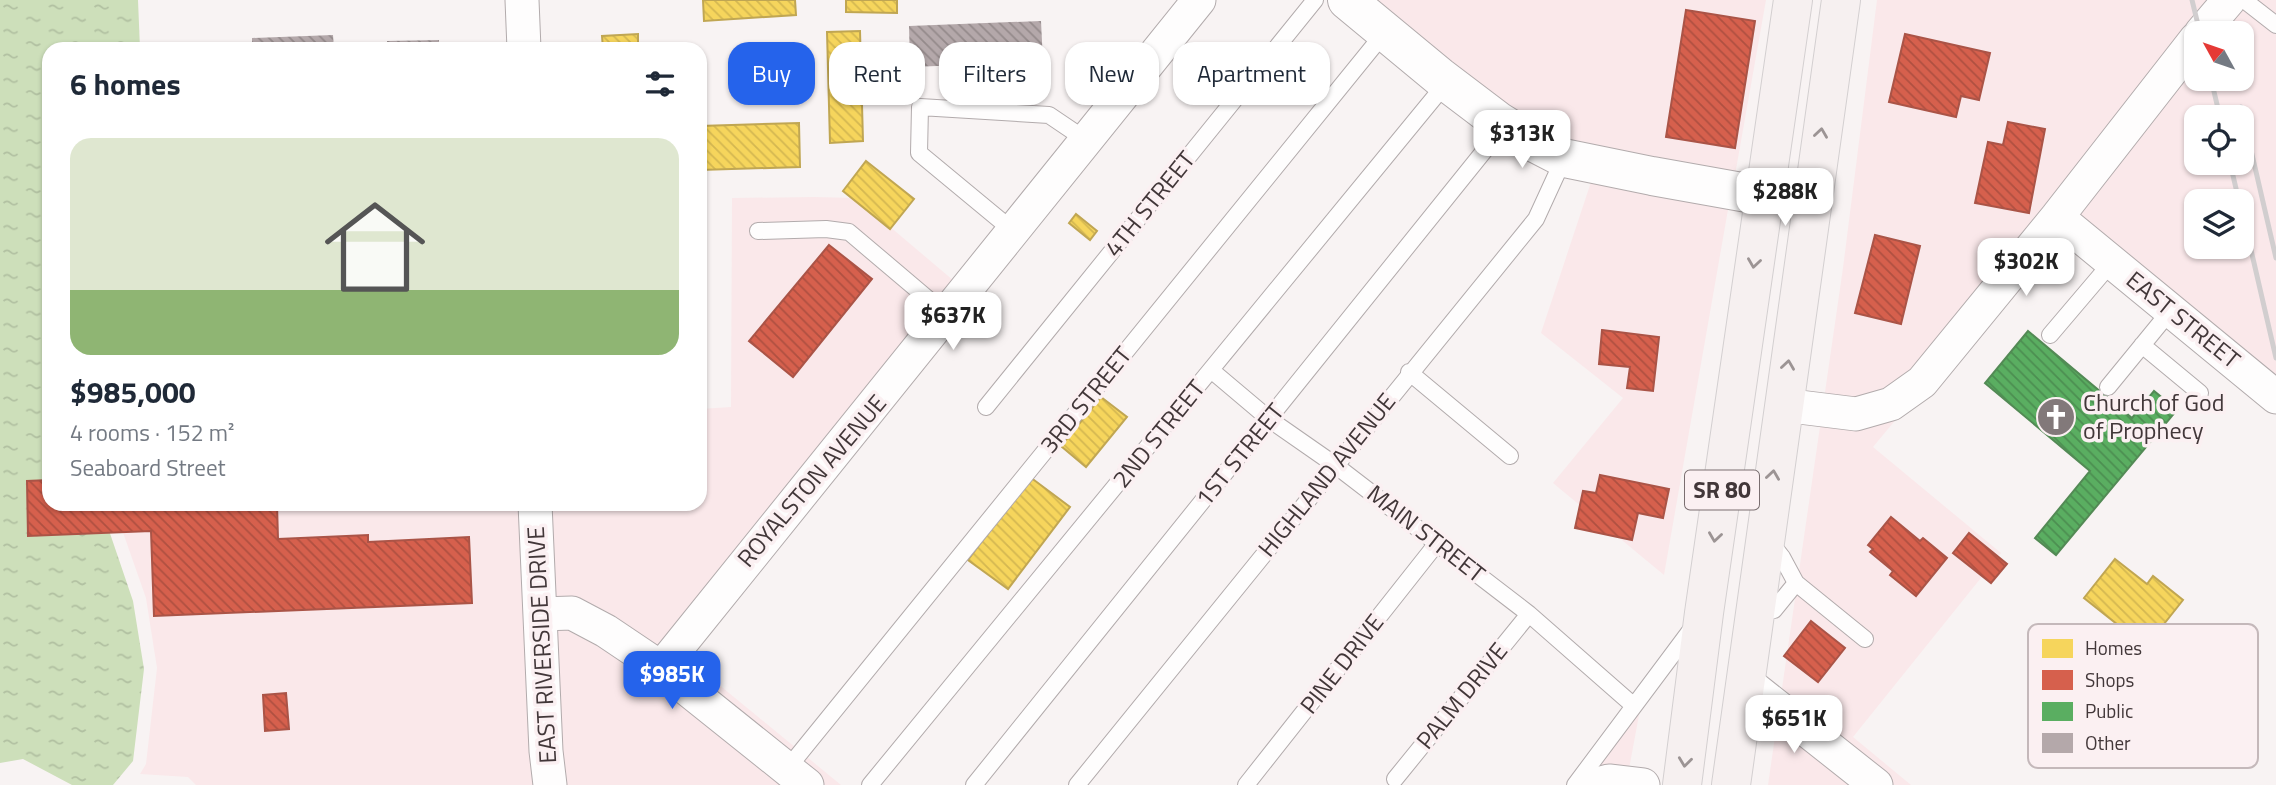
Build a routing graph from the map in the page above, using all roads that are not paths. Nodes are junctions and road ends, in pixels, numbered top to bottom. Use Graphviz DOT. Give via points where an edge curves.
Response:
graph roads {
  1 [pos="522,0"];
  2 [pos="1199,0"];
  3 [pos="1315,0"];
  4 [pos="1347,0"];
  5 [pos="1793,0"];
  6 [pos="1841,0"];
  7 [pos="2229,0"];
  8 [pos="2244,0"];
  9 [pos="2211,21"];
  10 [pos="2276,25"];
  11 [pos="1385,32"];
  12 [pos="524,42"];
  13 [pos="2184,54"];
  14 [pos="1447,82"];
  15 [pos="1505,125"];
  16 [pos="1086,140"];
  17 [pos="1564,158"];
  18 [pos="1764,196"];
  19 [pos="1811,201"];
  20 [pos="2057,217"];
  21 [pos="1012,230"];
  22 [pos="758,231"];
  23 [pos="2112,262"];
  24 [pos="2171,310"];
  25 [pos="947,315"];
  26 [pos="2050,335"];
  27 [pos="2142,345"];
  28 [pos="1211,370"];
  29 [pos="1409,372"];
  30 [pos="2108,387"];
  31 [pos="2200,393"];
  32 [pos="2276,397"];
  33 [pos="1783,405"];
  34 [pos="986,407"];
  35 [pos="1269,419"];
  36 [pos="1510,456"];
  37 [pos="1335,465"];
  38 [pos="535,511"];
  39 [pos="1765,536"];
  40 [pos="1438,542"];
  41 [pos="1796,583"];
  42 [pos="1704,613"];
  43 [pos="541,614"];
  44 [pos="1529,614"];
  45 [pos="1755,614"];
  46 [pos="1866,639"];
  47 [pos="661,668"];
  48 [pos="1746,682"];
  49 [pos="1634,706"];
  50 [pos="797,777"];
  51 [pos="1395,779"];
  52 [pos="550,785"];
  53 [pos="870,785"];
  54 [pos="974,785"];
  55 [pos="1077,785"];
  56 [pos="1247,785"];
  57 [pos="1575,785"];
  58 [pos="1594,785"];
  59 [pos="1643,785"];
  60 [pos="1682,785"];
  61 [pos="1731,785"];
  62 [pos="1876,785"];
  1 -- 12 [label="street"];
  2 -- 16 [label="street, ROYALSTON AVENUE"];
  3 -- 34 [label="lane, 4TH STREET"];
  4 -- 11 [label="street"];
  5 -- 18 [label="main road, SR 80"];
  19 -- 6 [label="main road, SR 80, one-way"];
  7 -- 9 [label="street"];
  8 -- 10 [label="lane"];
  11 -- 14 [label="street"];
  11 -- 50 [label="lane, 3RD STREET"];
  13 -- 20 [label="street"];
  14 -- 15 [label="street"];
  14 -- 28 [label="lane, 2ND STREET"];
  15 -- 17 [label="street"];
  15 -- 35 [label="lane, 1ST STREET"];
  16 -- 21 [label="street, ROYALSTON AVENUE"];
  16 -- 21 [label="lane" via="1049,115 920,107 919,153"];
  17 -- 18 [label="street"];
  17 -- 29 [label="lane, HIGHLAND AVENUE" via="1536,219"];
  18 -- 19 [label="street"];
  18 -- 42 [label="main road, SR 80, one-way"];
  33 -- 19 [label="main road, SR 80, one-way"];
  20 -- 23 [label="street, EAST STREET"];
  20 -- 33 [label="street" via="1922,382 1891,404 1856,414"];
  21 -- 25 [label="street, ROYALSTON AVENUE"];
  22 -- 25 [label="lane" via="849,232"];
  23 -- 24 [label="street, EAST STREET"];
  23 -- 26 [label="lane"];
  24 -- 27 [label="lane"];
  24 -- 32 [label="street, EAST STREET"];
  25 -- 47 [label="street, ROYALSTON AVENUE"];
  27 -- 30 [label="lane"];
  27 -- 31 [label="lane"];
  28 -- 35 [label="lane, MAIN STREET"];
  28 -- 53 [label="lane, 2ND STREET"];
  29 -- 36 [label="lane"];
  29 -- 37 [label="lane, HIGHLAND AVENUE"];
  39 -- 33 [label="main road, SR 80, one-way"];
  35 -- 37 [label="lane, MAIN STREET"];
  35 -- 54 [label="lane, 1ST STREET"];
  37 -- 40 [label="lane, MAIN STREET"];
  37 -- 55 [label="lane, HIGHLAND AVENUE"];
  38 -- 43 [label="street, EAST RIVERSIDE DRIVE"];
  39 -- 41 [label="lane"];
  39 -- 45 [label="main road, SR 80"];
  40 -- 44 [label="lane, MAIN STREET"];
  40 -- 56 [label="lane, PINE DRIVE"];
  41 -- 45 [label="lane" via="1774,610"];
  41 -- 46 [label="lane"];
  42 -- 49 [label="lane"];
  42 -- 60 [label="main road, SR 80, one-way"];
  43 -- 47 [label="street" via="572,613"];
  43 -- 52 [label="street, EAST RIVERSIDE DRIVE"];
  44 -- 49 [label="lane, MAIN STREET"];
  44 -- 51 [label="lane, PALM DRIVE"];
  45 -- 48 [label="main road, SR 80"];
  47 -- 50 [label="street"];
  48 -- 61 [label="main road, SR 80"];
  48 -- 62 [label="street"];
  49 -- 57 [label="lane"];
  58 -- 59 [label="street"];
}
